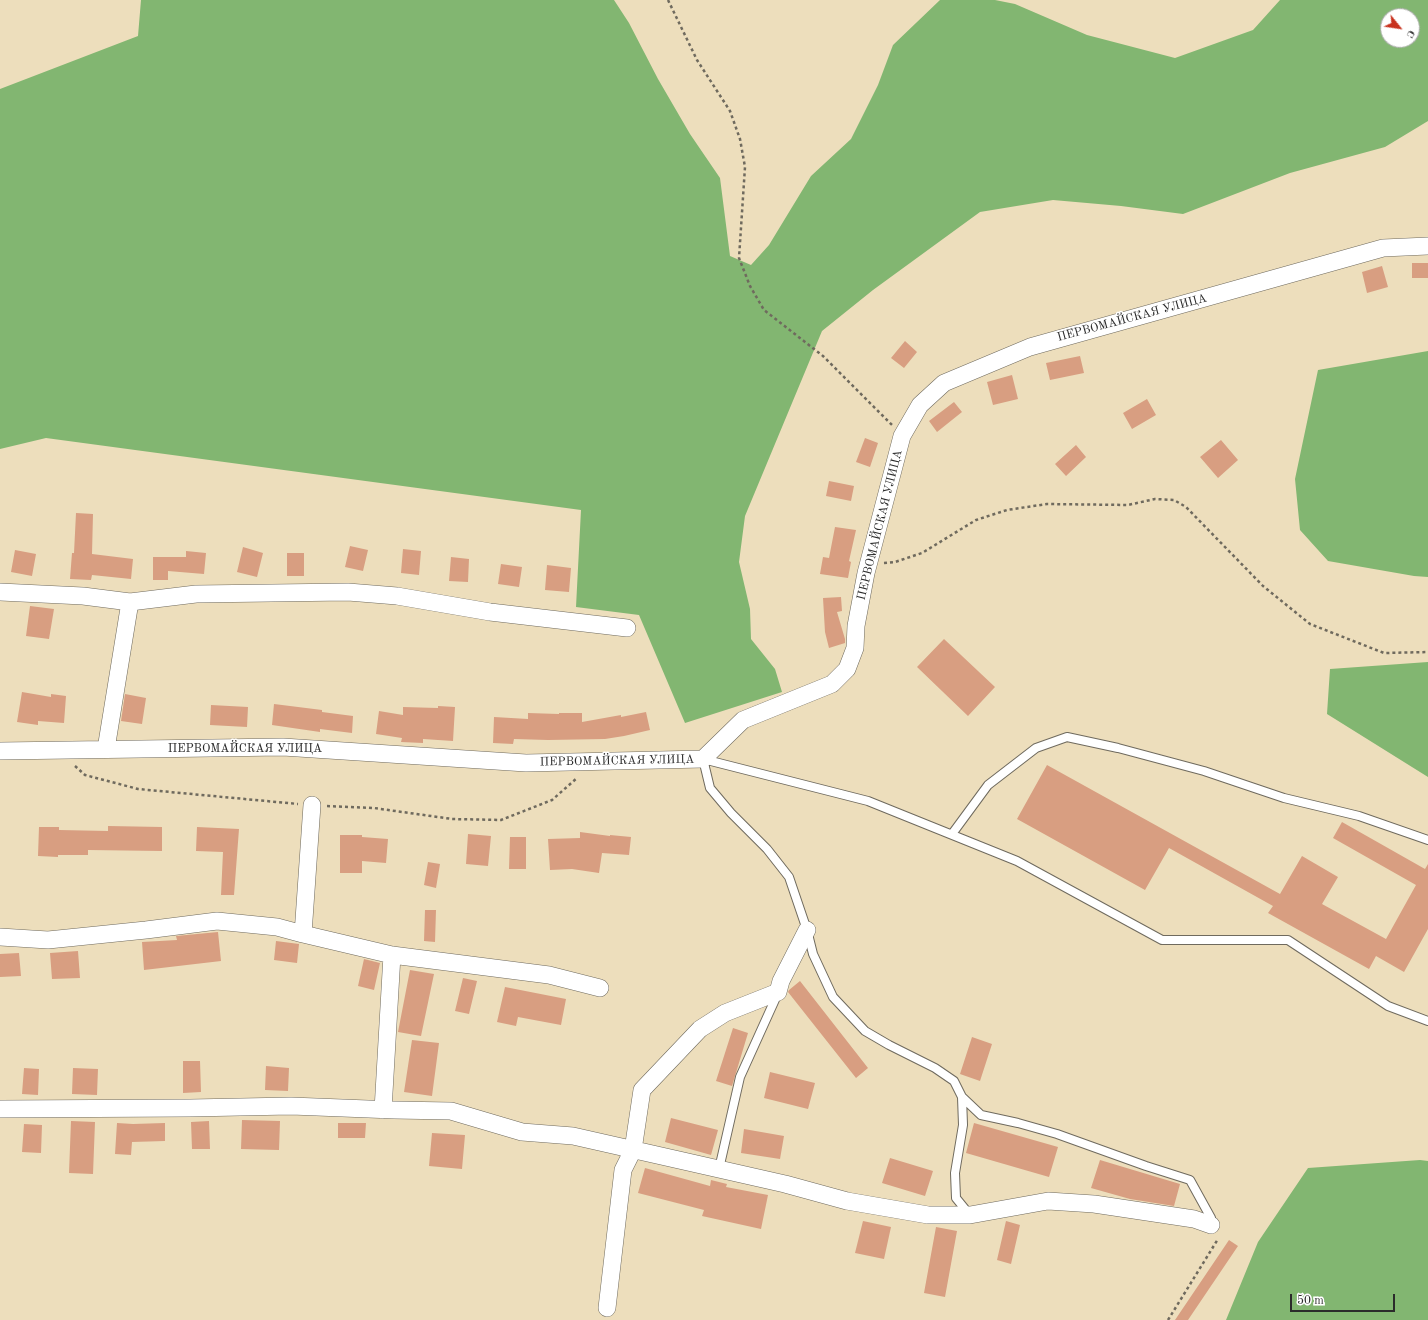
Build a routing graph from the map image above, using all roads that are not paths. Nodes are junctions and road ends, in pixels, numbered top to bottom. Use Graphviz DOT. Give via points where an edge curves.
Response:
graph roads {
  1 [pos="1428,246"];
  2 [pos="0,592"];
  3 [pos="130,602"];
  4 [pos="627,628"];
  5 [pos="106,749"];
  6 [pos="0,751"];
  7 [pos="703,760"];
  8 [pos="312,805"];
  9 [pos="952,834"];
  10 [pos="1428,840"];
  11 [pos="807,930"];
  12 [pos="303,934"];
  13 [pos="0,937"];
  14 [pos="392,955"];
  15 [pos="600,988"];
  16 [pos="778,992"];
  17 [pos="1428,1021"];
  18 [pos="962,1097"];
  19 [pos="0,1108"];
  20 [pos="383,1110"];
  21 [pos="633,1150"];
  22 [pos="718,1169"];
  23 [pos="970,1215"];
  24 [pos="1211,1225"];
  25 [pos="607,1308"];
  1 -- 7 [label="street, ПЕРВОМАЙСКАЯ УЛИЦА" via="1382,248 1030,347 944,383 920,405 902,436 868,565 856,626 855,648 847,669 832,684 743,720"];
  2 -- 3 [label="street" via="84,596"];
  3 -- 4 [label="street" via="196,594 348,592 396,596 490,612"];
  3 -- 5 [label="street"];
  5 -- 6 [label="street, ПЕРВОМАЙСКАЯ УЛИЦА"];
  5 -- 7 [label="street, ПЕРВОМАЙСКАЯ УЛИЦА" via="283,747 526,763"];
  7 -- 9 [label="lane" via="868,801"];
  7 -- 11 [label="lane" via="710,788 789,876"];
  8 -- 12 [label="street"];
  9 -- 10 [label="lane" via="988,786 1036,748 1067,737 1204,771 1284,798 1359,816"];
  9 -- 17 [label="lane" via="1017,861 1162,940 1288,940 1388,1006"];
  11 -- 16 [label="street"];
  11 -- 18 [label="lane" via="813,954 833,997 865,1031 935,1068 954,1082"];
  12 -- 13 [label="street" via="277,927 217,921 48,940"];
  12 -- 14 [label="street"];
  14 -- 15 [label="street" via="549,975"];
  14 -- 20 [label="street"];
  16 -- 21 [label="street" via="725,1013 700,1029 642,1090"];
  16 -- 22 [label="lane" via="740,1077"];
  18 -- 23 [label="lane" via="963,1125 956,1174 956,1198"];
  18 -- 24 [label="lane" via="981,1115 1057,1134 1190,1180 1211,1218"];
  19 -- 20 [label="street" via="291,1106"];
  20 -- 21 [label="street" via="451,1111 522,1132 573,1136"];
  21 -- 22 [label="street"];
  21 -- 25 [label="street" via="623,1170"];
  22 -- 23 [label="street" via="847,1201 928,1215"];
  23 -- 24 [label="street" via="1048,1201 1109,1206 1194,1219"];
}
